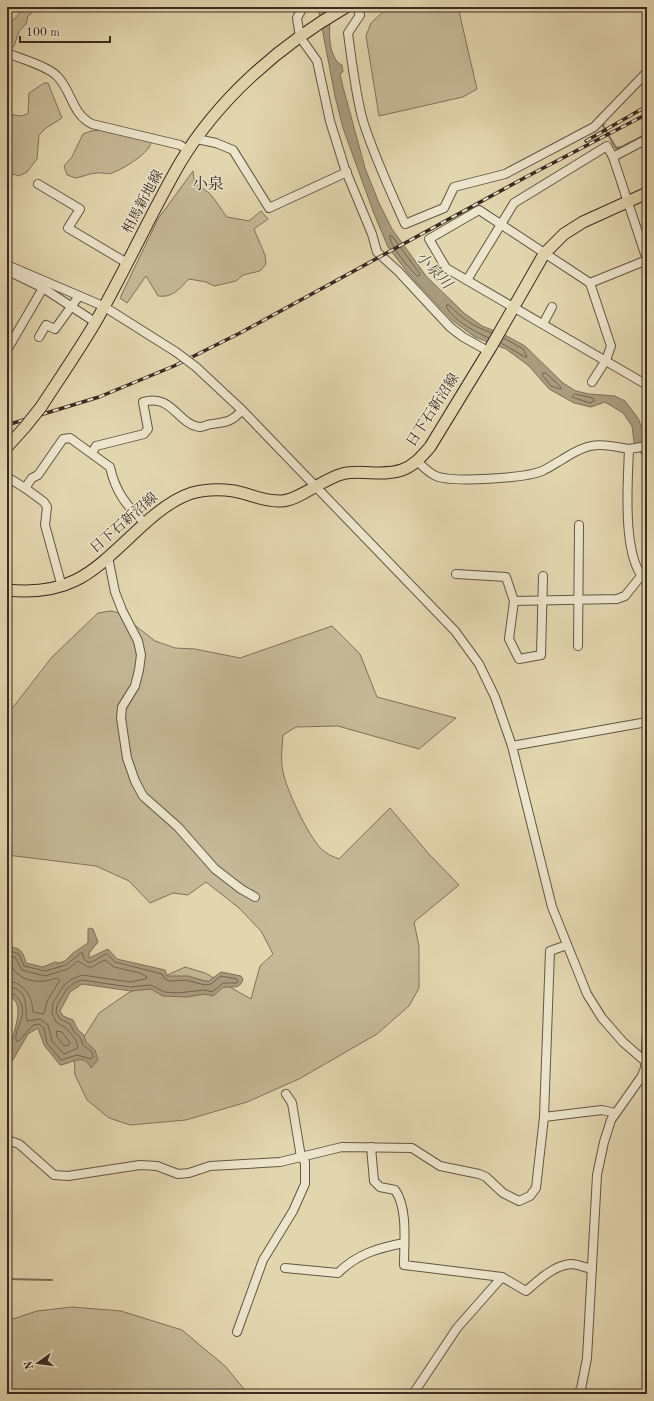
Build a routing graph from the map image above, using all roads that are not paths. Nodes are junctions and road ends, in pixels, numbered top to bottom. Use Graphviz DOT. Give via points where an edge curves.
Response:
graph roads {
  1 [pos="303,7"];
  2 [pos="357,7"];
  3 [pos="343,9"];
  4 [pos="300,37"];
  5 [pos="7,53"];
  6 [pos="647,72"];
  7 [pos="197,139"];
  8 [pos="647,139"];
  9 [pos="189,150"];
  10 [pos="613,157"];
  11 [pos="347,172"];
  12 [pos="38,184"];
  13 [pos="647,193"];
  14 [pos="628,200"];
  15 [pos="500,224"];
  16 [pos="544,254"];
  17 [pos="647,260"];
  18 [pos="127,263"];
  19 [pos="7,265"];
  20 [pos="7,271"];
  21 [pos="467,280"];
  22 [pos="590,284"];
  23 [pos="43,288"];
  24 [pos="79,296"];
  25 [pos="104,306"];
  26 [pos="513,307"];
  27 [pos="552,307"];
  28 [pos="73,308"];
  29 [pos="95,322"];
  30 [pos="542,324"];
  31 [pos="39,337"];
  32 [pos="489,349"];
  33 [pos="7,350"];
  34 [pos="606,360"];
  35 [pos="592,382"];
  36 [pos="647,385"];
  37 [pos="242,410"];
  38 [pos="647,446"];
  39 [pos="7,447"];
  40 [pos="630,449"];
  41 [pos="92,453"];
  42 [pos="418,461"];
  43 [pos="7,477"];
  44 [pos="315,485"];
  45 [pos="25,488"];
  46 [pos="145,523"];
  47 [pos="579,525"];
  48 [pos="108,558"];
  49 [pos="456,574"];
  50 [pos="543,576"];
  51 [pos="644,578"];
  52 [pos="62,587"];
  53 [pos="7,590"];
  54 [pos="514,601"];
  55 [pos="542,601"];
  56 [pos="579,601"];
  57 [pos="578,646"];
  58 [pos="647,722"];
  59 [pos="512,746"];
  60 [pos="255,897"];
  61 [pos="567,945"];
  62 [pos="647,1032"];
  63 [pos="646,1062"];
  64 [pos="286,1094"];
  65 [pos="615,1113"];
  66 [pos="544,1117"];
  67 [pos="7,1140"];
  68 [pos="371,1147"];
  69 [pos="301,1157"];
  70 [pos="404,1243"];
  71 [pos="285,1268"];
  72 [pos="592,1269"];
  73 [pos="502,1278"];
  74 [pos="237,1332"];
  75 [pos="413,1394"];
  76 [pos="577,1394"];
  1 -- 4 [label="street" via="297,18"];
  2 -- 6 [label="street" via="360,15 348,33 352,71 361,113 377,160 406,224 444,208 454,187 505,174 594,127"];
  3 -- 4 [label="main road, 相馬新地線"];
  4 -- 7 [label="main road, 相馬新地線" via="260,68 234,94"];
  4 -- 11 [label="street" via="317,61 330,121"];
  5 -- 9 [label="street" via="58,78 83,120 180,145"];
  7 -- 9 [label="main road, 相馬新地線"];
  7 -- 11 [label="street" via="233,150 270,208"];
  8 -- 10 [label="street"];
  9 -- 18 [label="main road, 相馬新地線"];
  10 -- 14 [label="street"];
  10 -- 15 [label="street" via="607,146 514,203"];
  11 -- 32 [label="street" via="377,252 450,327 463,337"];
  12 -- 18 [label="street" via="80,209 68,228"];
  13 -- 14 [label="main road, 日下石新沼線"];
  14 -- 16 [label="main road, 日下石新沼線" via="564,234"];
  14 -- 17 [label="street"];
  15 -- 16 [label="street"];
  15 -- 21 [label="street"];
  15 -- 21 [label="street" via="479,210 429,239 446,268"];
  16 -- 22 [label="street"];
  16 -- 26 [label="main road, 日下石新沼線"];
  17 -- 22 [label="street"];
  18 -- 25 [label="main road, 相馬新地線"];
  19 -- 24 [label="street"];
  20 -- 23 [label="street"];
  21 -- 26 [label="street"];
  22 -- 34 [label="street" via="611,346"];
  23 -- 28 [label="street"];
  23 -- 33 [label="street"];
  24 -- 25 [label="street"];
  24 -- 28 [label="street"];
  25 -- 29 [label="main road, 相馬新地線"];
  25 -- 37 [label="street, bridge" via="196,367"];
  26 -- 30 [label="street"];
  26 -- 32 [label="main road, 日下石新沼線"];
  27 -- 30 [label="street"];
  28 -- 29 [label="street"];
  28 -- 31 [label="street" via="55,329 46,325"];
  29 -- 39 [label="main road, 相馬新地線, bridge" via="41,408"];
  30 -- 34 [label="street"];
  32 -- 42 [label="main road, 日下石新沼線" via="430,447"];
  34 -- 35 [label="street"];
  34 -- 36 [label="street"];
  37 -- 41 [label="street" via="225,423 199,427 167,404 150,400 143,402 148,429 144,434 96,446"];
  37 -- 44 [label="street"];
  38 -- 40 [label="street"];
  40 -- 42 [label="street" via="603,444 593,445 576,450 542,472 521,477 452,479 437,476"];
  40 -- 51 [label="street" via="627,498 630,537 638,572"];
  41 -- 45 [label="street" via="70,438 63,439 38,475 32,478"];
  41 -- 46 [label="street" via="110,467 113,482 123,501"];
  42 -- 44 [label="main road, 日下石新沼線" via="403,470 385,474 342,474"];
  43 -- 45 [label="street"];
  44 -- 46 [label="main road, 日下石新沼線" via="283,501 268,500 234,491 211,490 192,493 168,505"];
  44 -- 59 [label="street" via="454,631 479,664 495,696"];
  45 -- 52 [label="street" via="47,507 45,525"];
  46 -- 48 [label="main road, 日下石新沼線"];
  47 -- 56 [label="street"];
  48 -- 52 [label="main road, 日下石新沼線" via="88,574"];
  48 -- 60 [label="street" via="116,592 138,641 140,655 135,686 122,707 121,718 127,758 135,781 143,796 178,827 216,869"];
  49 -- 54 [label="street" via="506,577"];
  50 -- 55 [label="street"];
  51 -- 56 [label="street" via="625,596 617,599"];
  52 -- 53 [label="main road, 日下石新沼線" via="35,591"];
  54 -- 55 [label="street"];
  54 -- 55 [label="street" via="509,639 519,659 541,655"];
  55 -- 56 [label="street"];
  56 -- 57 [label="street"];
  58 -- 59 [label="street"];
  59 -- 61 [label="street" via="552,907"];
  61 -- 63 [label="street" via="587,994 602,1018 623,1042"];
  61 -- 66 [label="street" via="550,951"];
  62 -- 63 [label="street"];
  63 -- 65 [label="street" via="642,1076"];
  64 -- 69 [label="street" via="292,1103"];
  65 -- 66 [label="street" via="602,1110"];
  65 -- 72 [label="street" via="604,1142 597,1175"];
  66 -- 68 [label="street" via="536,1188 530,1196 519,1201 503,1193 479,1174 440,1166 412,1148"];
  67 -- 69 [label="street" via="19,1144 54,1175 68,1176 140,1164 157,1166 178,1174 210,1166 280,1162"];
  68 -- 69 [label="street" via="342,1147"];
  68 -- 70 [label="street" via="374,1181 380,1187 395,1190 403,1207"];
  69 -- 74 [label="street" via="305,1162 305,1184 293,1211 263,1260"];
  70 -- 71 [label="street" via="360,1255 338,1273"];
  70 -- 73 [label="street" via="404,1265"];
  72 -- 73 [label="street" via="572,1264 556,1268 526,1291"];
  72 -- 76 [label="street" via="587,1358 581,1389"];
  73 -- 75 [label="street" via="457,1328"];
}
